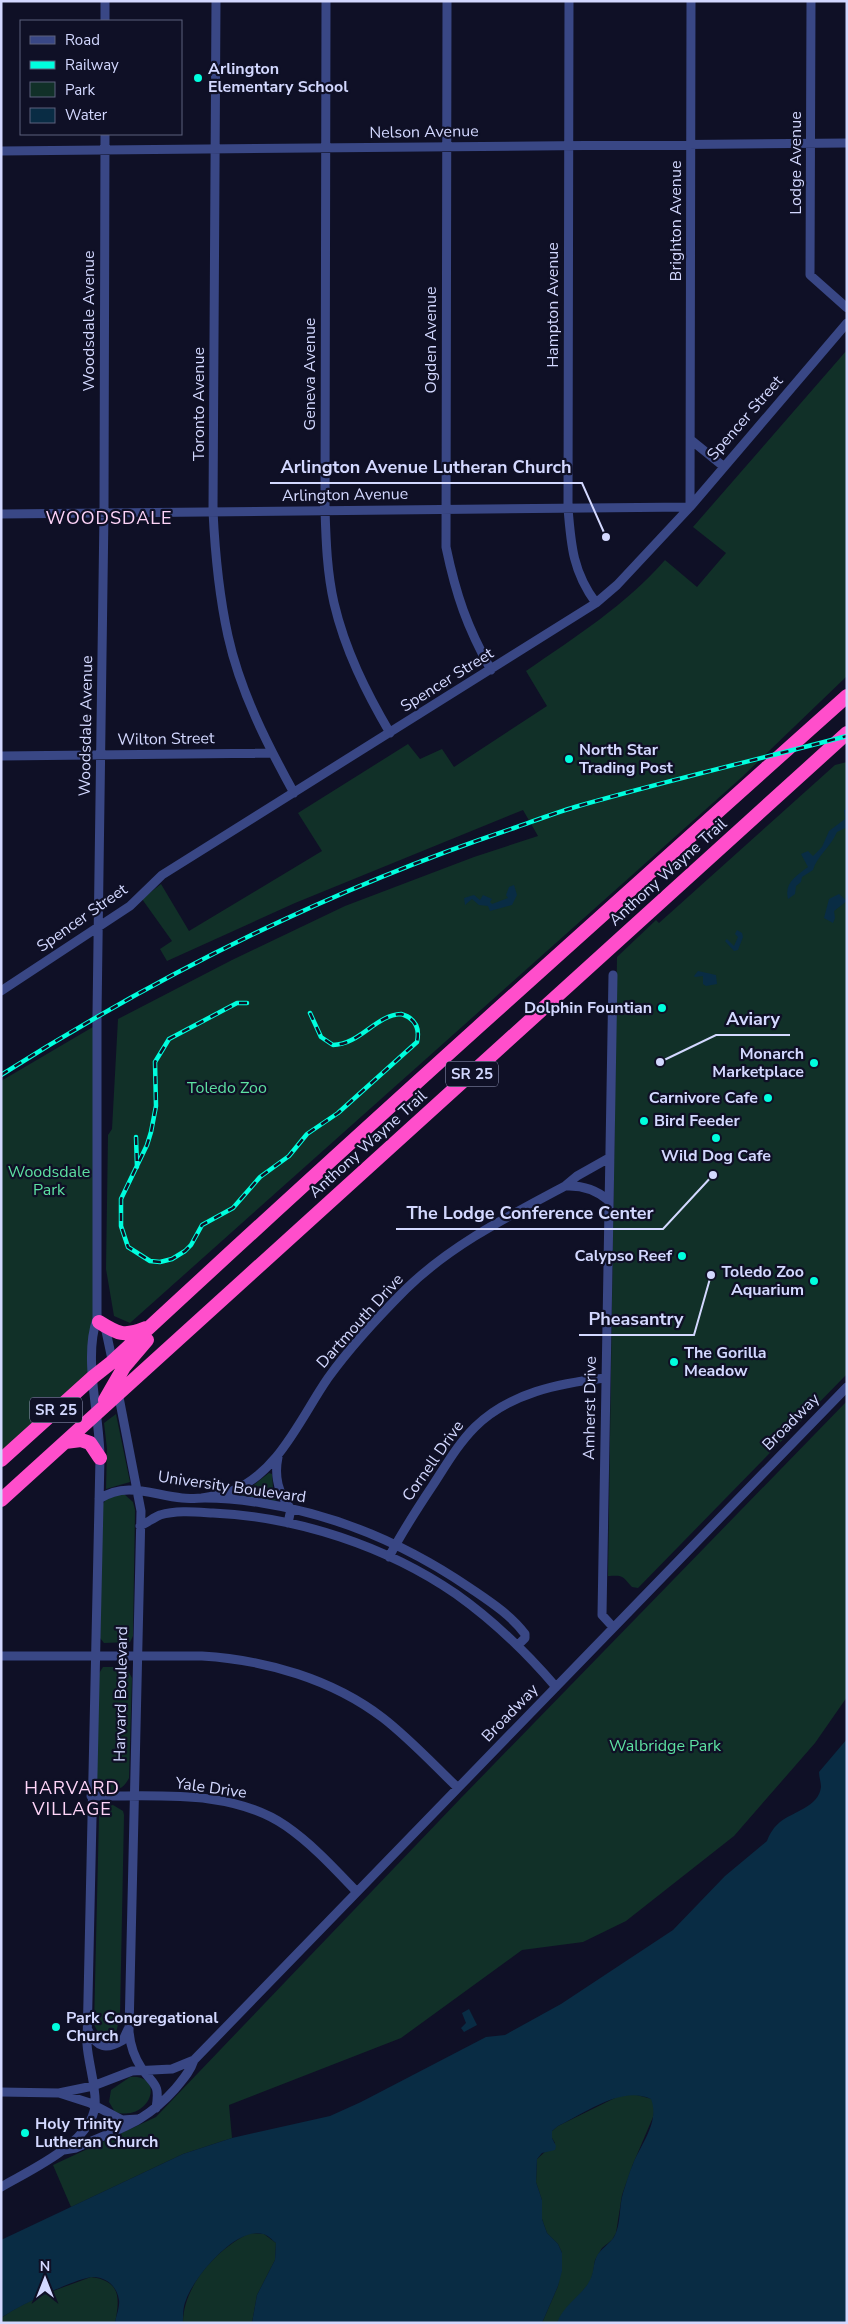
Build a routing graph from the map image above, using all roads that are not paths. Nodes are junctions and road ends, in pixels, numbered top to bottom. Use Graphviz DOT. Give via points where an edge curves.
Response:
graph roads {
  1 [pos="105,1"];
  2 [pos="216,1"];
  3 [pos="326,1"];
  4 [pos="447,1"];
  5 [pos="569,1"];
  6 [pos="691,1"];
  7 [pos="811,1"];
  8 [pos="105,20"];
  9 [pos="105,135"];
  10 [pos="812,143"];
  11 [pos="847,143"];
  12 [pos="691,145"];
  13 [pos="568,146"];
  14 [pos="446,147"];
  15 [pos="326,148"];
  16 [pos="216,149"];
  17 [pos="105,150"];
  18 [pos="1,151"];
  19 [pos="847,308"];
  20 [pos="847,323"];
  21 [pos="690,440"];
  22 [pos="723,466"];
  23 [pos="690,507"];
  24 [pos="568,508"];
  25 [pos="445,509"];
  26 [pos="324,510"];
  27 [pos="104,512"];
  28 [pos="213,512"];
  29 [pos="1,514"];
  30 [pos="596,603"];
  31 [pos="491,670"];
  32 [pos="847,696"];
  33 [pos="390,733"];
  34 [pos="847,733"];
  35 [pos="272,753"];
  36 [pos="101,755"];
  37 [pos="1,756"];
  38 [pos="294,793"];
  39 [pos="99,927"];
  40 [pos="613,976"];
  41 [pos="1,991"];
  42 [pos="609,1158"];
  43 [pos="564,1186"];
  44 [pos="608,1200"];
  45 [pos="210,1271"];
  46 [pos="98,1320"];
  47 [pos="151,1326"];
  48 [pos="112,1362"];
  49 [pos="93,1377"];
  50 [pos="605,1378"];
  51 [pos="847,1387"];
  52 [pos="117,1388"];
  53 [pos="96,1413"];
  54 [pos="65,1442"];
  55 [pos="278,1454"];
  56 [pos="100,1458"];
  57 [pos="1,1460"];
  58 [pos="137,1488"];
  59 [pos="199,1498"];
  60 [pos="99,1499"];
  61 [pos="1,1500"];
  62 [pos="291,1509"];
  63 [pos="195,1512"];
  64 [pos="288,1523"];
  65 [pos="140,1526"];
  66 [pos="396,1544"];
  67 [pos="389,1557"];
  68 [pos="612,1627"];
  69 [pos="518,1645"];
  70 [pos="1,1656"];
  71 [pos="94,1656"];
  72 [pos="136,1656"];
  73 [pos="556,1687"];
  74 [pos="458,1788"];
  75 [pos="91,1796"];
  76 [pos="134,1796"];
  77 [pos="356,1891"];
  78 [pos="129,2028"];
  79 [pos="87,2030"];
  80 [pos="194,2060"];
  81 [pos="143,2070"];
  82 [pos="93,2086"];
  83 [pos="1,2092"];
  84 [pos="59,2093"];
  85 [pos="95,2106"];
  86 [pos="156,2108"];
  87 [pos="145,2117"];
  88 [pos="64,2150"];
  89 [pos="1,2187"];
  1 -- 8 [label="street"];
  2 -- 16 [label="street, Toronto Avenue"];
  3 -- 15 [label="street, Geneva Avenue"];
  4 -- 14 [label="street, Ogden Avenue"];
  5 -- 13 [label="street, Hampton Avenue"];
  6 -- 12 [label="street, Brighton Avenue"];
  7 -- 10 [label="street, Lodge Avenue"];
  9 -- 17 [label="street, Woodsdale Avenue"];
  10 -- 11 [label="street, Nelson Avenue"];
  10 -- 12 [label="street, Nelson Avenue"];
  10 -- 19 [label="street, Lodge Avenue" via="810,275"];
  12 -- 13 [label="street, Nelson Avenue"];
  12 -- 21 [label="street, Brighton Avenue"];
  13 -- 14 [label="street, Nelson Avenue"];
  13 -- 24 [label="street, Hampton Avenue"];
  14 -- 15 [label="street, Nelson Avenue"];
  14 -- 25 [label="street, Ogden Avenue"];
  15 -- 16 [label="street, Nelson Avenue"];
  15 -- 26 [label="street, Geneva Avenue"];
  16 -- 17 [label="street, Nelson Avenue"];
  16 -- 28 [label="street, Toronto Avenue"];
  17 -- 18 [label="street, Nelson Avenue"];
  17 -- 27 [label="street, Woodsdale Avenue"];
  20 -- 22 [label="street, Spencer Street"];
  21 -- 22 [label="street"];
  21 -- 23 [label="street, Brighton Avenue"];
  22 -- 23 [label="street, Spencer Street"];
  23 -- 24 [label="street, Arlington Avenue"];
  23 -- 30 [label="street, Spencer Street"];
  24 -- 25 [label="street, Arlington Avenue"];
  24 -- 30 [label="street, Hampton Avenue" via="575,565"];
  25 -- 26 [label="street, Arlington Avenue"];
  25 -- 31 [label="street, Ogden Avenue" via="446,547 454,584 468,628"];
  26 -- 28 [label="street, Arlington Avenue"];
  26 -- 33 [label="street, Geneva Avenue" via="327,561 347,647 366,692"];
  27 -- 28 [label="street, Arlington Avenue"];
  27 -- 29 [label="street, Arlington Avenue"];
  27 -- 36 [label="street, Woodsdale Avenue"];
  28 -- 35 [label="street, Toronto Avenue" via="216,565 228,637 244,687"];
  30 -- 31 [label="street, Spencer Street"];
  31 -- 33 [label="street, Spencer Street"];
  32 -- 45 [label="highway, Anthony Wayne Trail / SR 25"];
  33 -- 38 [label="street, Spencer Street"];
  34 -- 52 [label="highway, Anthony Wayne Trail / SR 25"];
  35 -- 36 [label="street, Wilton Street"];
  35 -- 38 [label="street, Toronto Avenue"];
  36 -- 37 [label="street, Wilton Street"];
  36 -- 39 [label="street, Woodsdale Avenue"];
  38 -- 39 [label="street, Spencer Street" via="162,874 130,906"];
  39 -- 41 [label="street, Spencer Street"];
  39 -- 46 [label="street, Woodsdale Avenue"];
  40 -- 42 [label="street, Amherst Drive"];
  42 -- 43 [label="street, Dartmouth Drive"];
  42 -- 44 [label="street, Amherst Drive"];
  43 -- 44 [label="street" via="583,1187 600,1193"];
  43 -- 55 [label="street, Dartmouth Drive" via="475,1235 408,1288 330,1376"];
  44 -- 50 [label="street, Amherst Drive"];
  45 -- 47 [label="highway, Anthony Wayne Trail / SR 25"];
  45 -- 52 [label="highway" via="187,1304 144,1343 124,1367"];
  46 -- 47 [label="highway" via="125,1334"];
  46 -- 48 [label="street, Woodsdale Avenue" via="106,1331"];
  46 -- 49 [label="street, Woodsdale Avenue" via="92,1332"];
  47 -- 48 [label="highway, Anthony Wayne Trail / SR 25"];
  48 -- 49 [label="highway, Anthony Wayne Trail / SR 25"];
  48 -- 52 [label="street, Woodsdale Avenue"];
  49 -- 53 [label="street, Woodsdale Avenue"];
  49 -- 57 [label="highway, Anthony Wayne Trail / SR 25"];
  50 -- 66 [label="street, Cornell Drive" via="568,1382 532,1393 502,1407 477,1425 457,1448"];
  50 -- 68 [label="street, Amherst Drive" via="602,1615"];
  51 -- 68 [label="street, Broadway"];
  52 -- 53 [label="highway, Anthony Wayne Trail / SR 25"];
  52 -- 58 [label="street, Harvard Boulevard"];
  53 -- 54 [label="highway, Anthony Wayne Trail / SR 25"];
  53 -- 56 [label="street, Harvard Boulevard"];
  54 -- 56 [label="highway" via="81,1440 90,1443"];
  54 -- 61 [label="highway, Anthony Wayne Trail / SR 25"];
  55 -- 59 [label="street, Dartmouth Drive" via="261,1473 242,1486 230,1492"];
  55 -- 62 [label="street" via="278,1486"];
  56 -- 60 [label="street, Harvard Boulevard"];
  58 -- 59 [label="street, University Boulevard" via="165,1496"];
  58 -- 60 [label="street, University Boulevard" via="110,1492"];
  58 -- 65 [label="street, Harvard Boulevard"];
  59 -- 62 [label="street, University Boulevard" via="247,1501"];
  59 -- 63 [label="street"];
  60 -- 71 [label="street, Harvard Boulevard"];
  62 -- 64 [label="street"];
  62 -- 66 [label="street, University Boulevard" via="334,1520"];
  63 -- 64 [label="street, University Boulevard" via="238,1514"];
  63 -- 65 [label="street, University Boulevard" via="159,1516"];
  64 -- 67 [label="street, University Boulevard" via="339,1537"];
  65 -- 72 [label="street, Harvard Boulevard"];
  66 -- 67 [label="street, Cornell Drive"];
  66 -- 69 [label="street, University Boulevard" via="440,1568 503,1613 525,1634"];
  67 -- 69 [label="street, University Boulevard" via="455,1594"];
  68 -- 73 [label="street, Broadway"];
  69 -- 73 [label="street, University Boulevard"];
  70 -- 71 [label="street"];
  71 -- 72 [label="street"];
  71 -- 75 [label="street, Harvard Boulevard"];
  72 -- 74 [label="street" via="233,1658 302,1676 341,1691 383,1718"];
  72 -- 76 [label="street, Harvard Boulevard"];
  73 -- 74 [label="street, Broadway"];
  74 -- 77 [label="street, Broadway"];
  75 -- 76 [label="street, Yale Drive"];
  75 -- 79 [label="street, Harvard Boulevard"];
  76 -- 77 [label="street, Yale Drive" via="193,1797 256,1810 285,1825 313,1847"];
  76 -- 78 [label="street, Harvard Boulevard"];
  77 -- 80 [label="street, Broadway"];
  78 -- 79 [label="street" via="124,2040 107,2046 99,2045"];
  78 -- 81 [label="street, Harvard Boulevard" via="130,2044"];
  79 -- 82 [label="street, Harvard Boulevard"];
  80 -- 81 [label="street, Broadway" via="172,2069"];
  80 -- 86 [label="street, Broadway" via="190,2071"];
  81 -- 82 [label="street, Broadway" via="121,2074"];
  81 -- 86 [label="street, Harvard Boulevard" via="157,2088"];
  82 -- 84 [label="street, Broadway"];
  82 -- 85 [label="street"];
  83 -- 84 [label="street"];
  84 -- 85 [label="street"];
  85 -- 87 [label="street" via="122,2120"];
  85 -- 88 [label="street" via="87,2124"];
  86 -- 87 [label="street"];
  87 -- 88 [label="street" via="76,2148"];
  88 -- 89 [label="street"];
}
